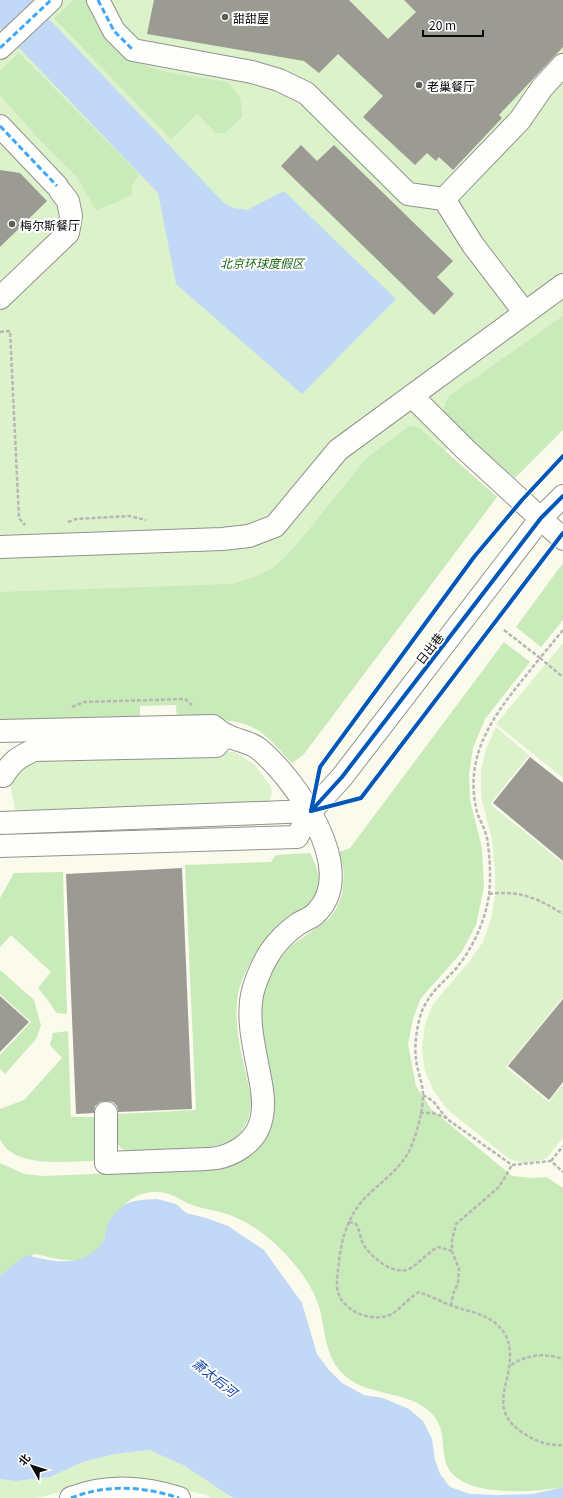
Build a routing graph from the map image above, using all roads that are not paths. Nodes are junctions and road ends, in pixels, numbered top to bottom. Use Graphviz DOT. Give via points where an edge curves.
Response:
graph roads {
  1 [pos="98,0"];
  2 [pos="49,2"];
  3 [pos="2,46"];
  4 [pos="563,65"];
  5 [pos="0,126"];
  6 [pos="444,199"];
  7 [pos="563,285"];
  8 [pos="0,298"];
  9 [pos="525,313"];
  10 [pos="412,396"];
  11 [pos="563,496"];
  12 [pos="541,518"];
  13 [pos="563,539"];
  14 [pos="0,547"];
  15 [pos="0,731"];
  16 [pos="226,735"];
  17 [pos="4,776"];
  18 [pos="311,811"];
  19 [pos="0,823"];
  20 [pos="0,846"];
  21 [pos="106,1113"];
  22 [pos="71,1498"];
  23 [pos="179,1498"];
  1 -- 6 [label="street" via="114,31 133,50 252,72 279,80 306,93 408,194"];
  2 -- 3 [label="street"];
  4 -- 6 [label="street" via="542,88 520,120"];
  5 -- 8 [label="street" via="59,189 68,201 71,216 68,233"];
  6 -- 9 [label="street" via="473,245"];
  7 -- 9 [label="street"];
  9 -- 10 [label="street"];
  10 -- 12 [label="street" via="465,449"];
  10 -- 14 [label="street" via="338,450 275,526 249,536"];
  11 -- 12 [label="street, 日出巷"];
  12 -- 13 [label="street"];
  12 -- 18 [label="street, 日出巷" via="342,777"];
  15 -- 16 [label="street" via="213,726"];
  16 -- 17 [label="street" via="216,746 34,750 11,764"];
  16 -- 18 [label="street" via="258,748 275,764"];
  18 -- 19 [label="street"];
  18 -- 20 [label="street, 日出巷" via="297,837"];
  18 -- 21 [label="street" via="332,874 328,898 316,914 284,934 264,960 253,989 250,1019 264,1109 258,1130 241,1149 217,1158 106,1163"];
  22 -- 23 [label="street" via="94,1490 116,1487 168,1494"];
}
